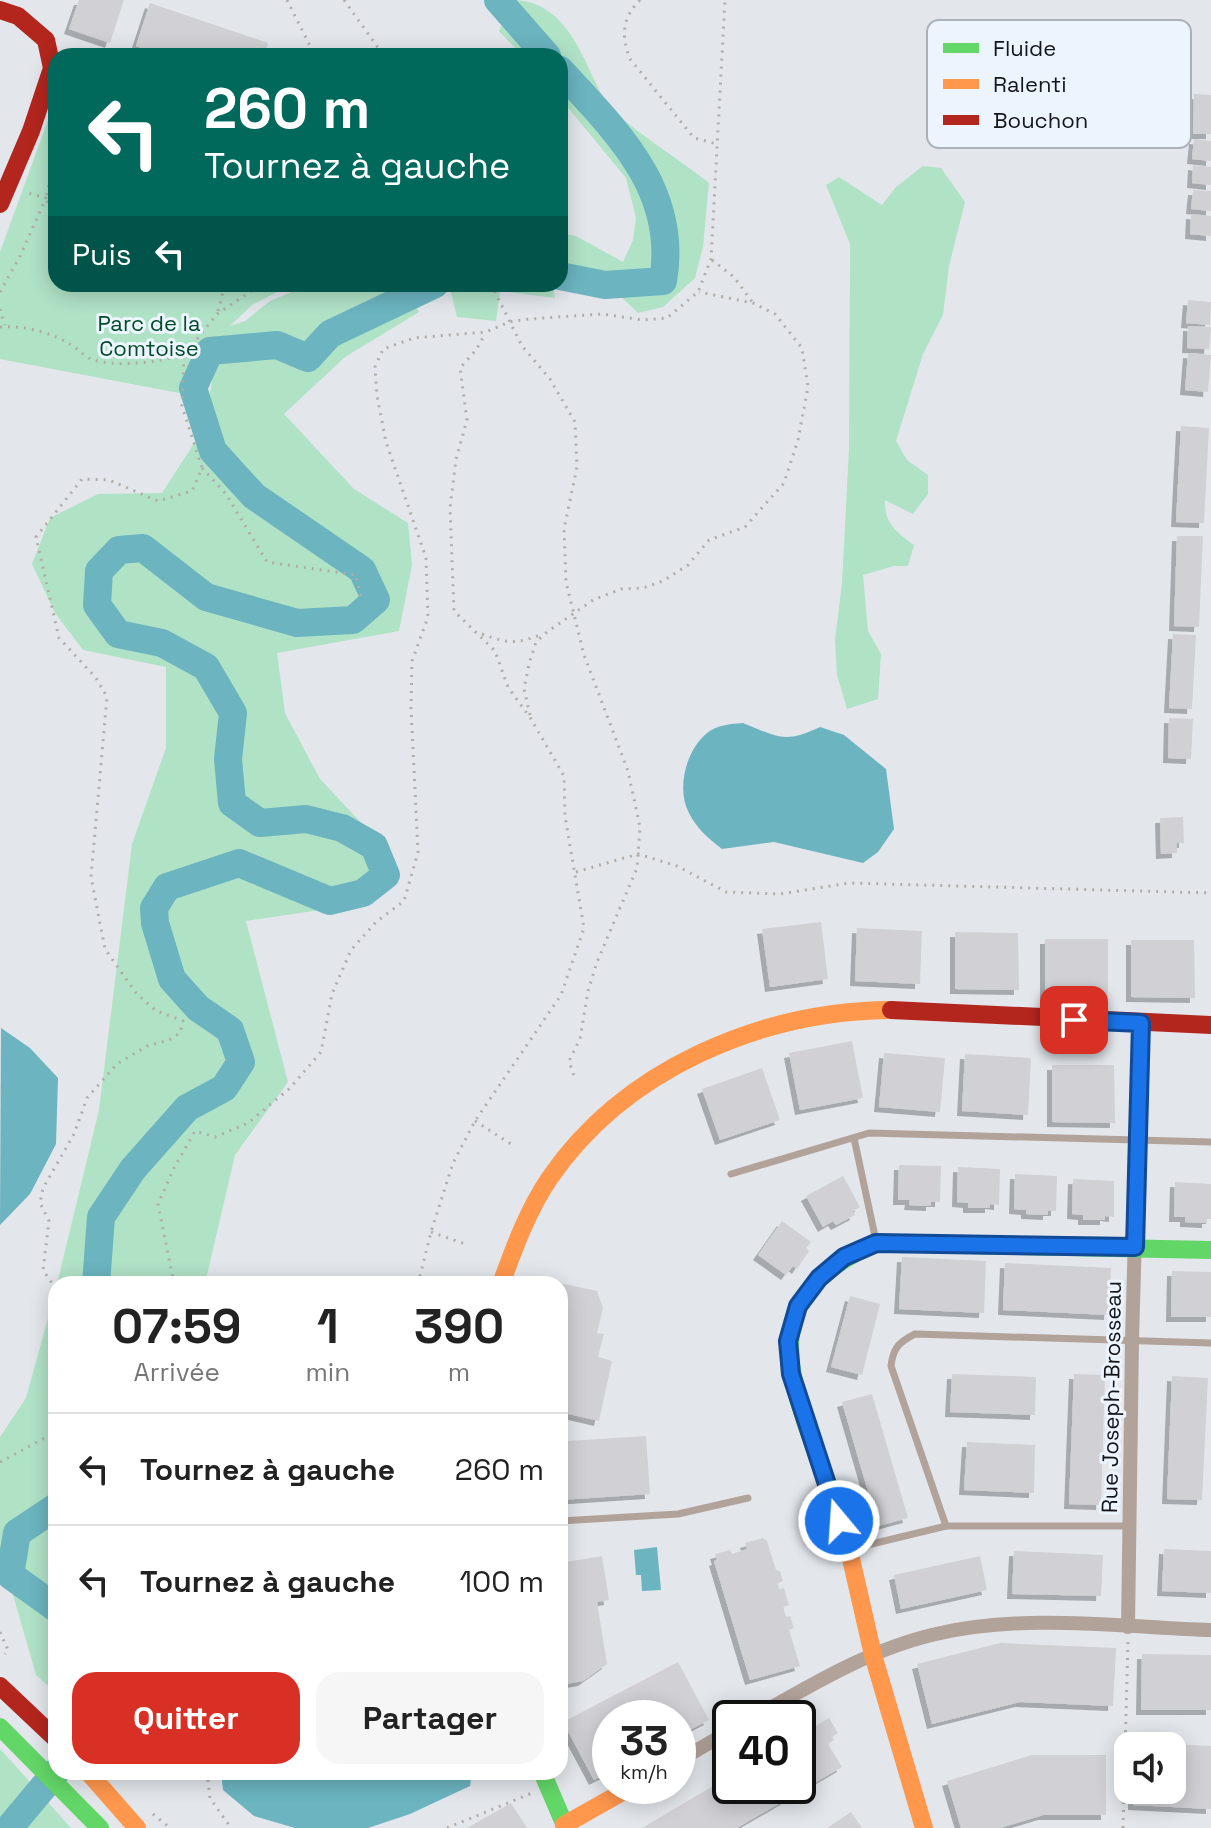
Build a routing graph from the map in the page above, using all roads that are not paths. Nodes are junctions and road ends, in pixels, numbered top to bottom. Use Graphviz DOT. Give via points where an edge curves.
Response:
graph roads {
  1 [pos="0,10"];
  2 [pos="48,49"];
  3 [pos="48,83"];
  4 [pos="2,192"];
  5 [pos="1141,1023"];
  6 [pos="1211,1025"];
  7 [pos="854,1138"];
  8 [pos="1138,1141"];
  9 [pos="1211,1142"];
  10 [pos="731,1174"];
  11 [pos="876,1243"];
  12 [pos="1135,1247"];
  13 [pos="1211,1250"];
  14 [pos="504,1276"];
  15 [pos="1132,1341"];
  16 [pos="1211,1343"];
  17 [pos="748,1498"];
  18 [pos="568,1521"];
  19 [pos="946,1526"];
  20 [pos="1131,1526"];
  21 [pos="849,1550"];
  22 [pos="1128,1627"];
  23 [pos="1211,1630"];
  24 [pos="873,1655"];
  25 [pos="0,1686"];
  26 [pos="785,1700"];
  27 [pos="0,1727"];
  28 [pos="48,1731"];
  29 [pos="48,1774"];
  30 [pos="54,1780"];
  31 [pos="95,1780"];
  32 [pos="545,1780"];
  33 [pos="603,1804"];
  34 [pos="565,1827"];
  35 [pos="100,1828"];
  36 [pos="137,1828"];
  37 [pos="924,1828"];
  1 -- 2 [label="main road" via="18,16 46,40"];
  3 -- 4 [label="main road"];
  5 -- 6 [label="main road"];
  5 -- 8 [label="street, Rue Joseph-Brosseau"];
  5 -- 14 [label="main road" via="859,1011 786,1023 718,1045 651,1079 594,1125 549,1179"];
  7 -- 8 [label="lane" via="869,1133"];
  7 -- 10 [label="lane"];
  7 -- 11 [label="lane"];
  8 -- 9 [label="lane"];
  8 -- 12 [label="street, Rue Joseph-Brosseau"];
  11 -- 12 [label="main road"];
  11 -- 21 [label="main road" via="844,1257 819,1278 798,1306 788,1341 791,1374"];
  12 -- 13 [label="main road"];
  12 -- 15 [label="street, Rue Joseph-Brosseau"];
  15 -- 16 [label="lane"];
  15 -- 19 [label="lane" via="915,1334 900,1341 891,1366"];
  15 -- 20 [label="street, Rue Joseph-Brosseau"];
  17 -- 18 [label="lane" via="678,1514"];
  19 -- 20 [label="lane"];
  19 -- 21 [label="lane"];
  20 -- 22 [label="street, Rue Joseph-Brosseau"];
  21 -- 24 [label="main road"];
  22 -- 23 [label="street"];
  22 -- 24 [label="street" via="985,1626 934,1634"];
  24 -- 26 [label="street"];
  24 -- 37 [label="main road"];
  25 -- 28 [label="main road"];
  27 -- 29 [label="main road"];
  30 -- 35 [label="main road"];
  31 -- 36 [label="main road"];
  32 -- 34 [label="main road"];
  33 -- 34 [label="main road"];
}
